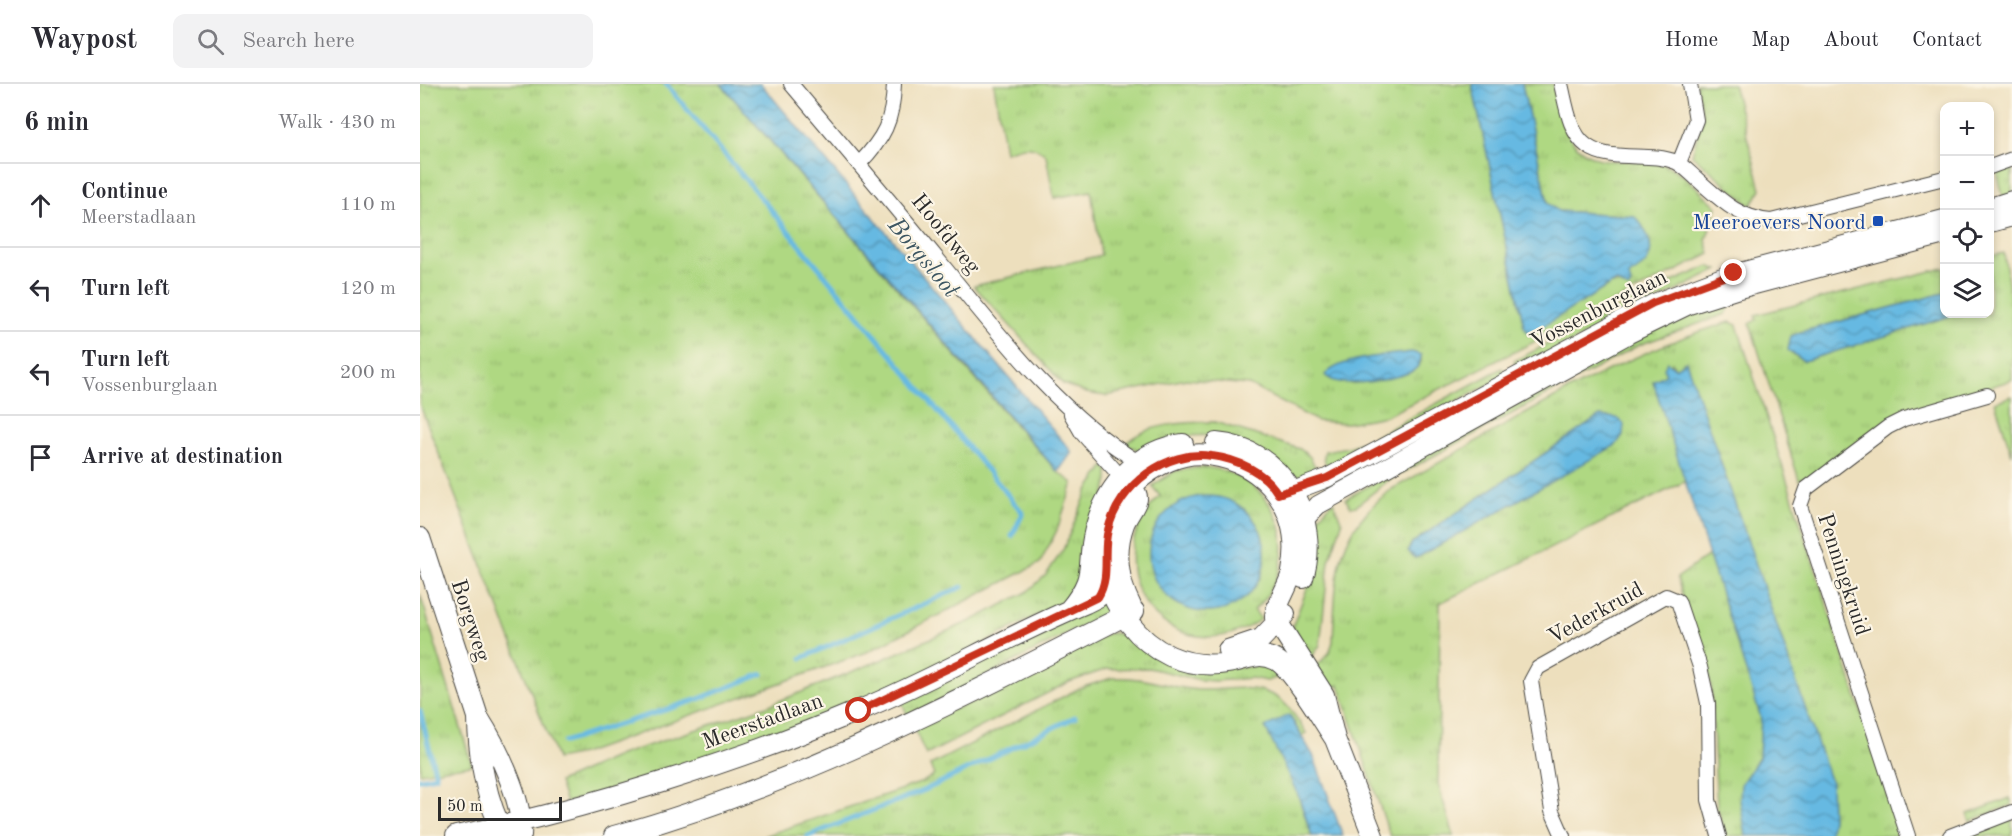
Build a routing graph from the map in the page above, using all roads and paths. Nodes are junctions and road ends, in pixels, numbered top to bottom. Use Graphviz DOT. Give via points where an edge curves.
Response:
graph roads {
  1 [pos="791,84"];
  2 [pos="894,84"];
  3 [pos="1561,84"];
  4 [pos="1690,84"];
  5 [pos="2012,159"];
  6 [pos="859,164"];
  7 [pos="1679,164"];
  8 [pos="1994,165"];
  9 [pos="1940,179"];
  10 [pos="2012,200"];
  11 [pos="1994,205"];
  12 [pos="2012,216"];
  13 [pos="1940,220"];
  14 [pos="1994,221"];
  15 [pos="1940,236"];
  16 [pos="1987,395"];
  17 [pos="1068,410"];
  18 [pos="1138,462"];
  19 [pos="1126,482"];
  20 [pos="1286,493"];
  21 [pos="1305,519"];
  22 [pos="420,538"];
  23 [pos="1099,574"];
  24 [pos="1129,614"];
  25 [pos="1278,623"];
  26 [pos="478,717"];
  27 [pos="1335,739"];
  28 [pos="2012,812"];
  29 [pos="522,829"];
  30 [pos="502,831"];
  31 [pos="456,836"];
  32 [pos="614,836"];
  33 [pos="1373,836"];
  34 [pos="1563,836"];
  35 [pos="1719,836"];
  36 [pos="1908,836"];
  37 [pos="1950,836"];
  1 -- 6 [label="street, Hoofdweg"];
  2 -- 6 [label="street" via="887,128 881,141"];
  3 -- 7 [label="street" via="1568,116 1579,139 1588,147 1602,153 1660,156"];
  4 -- 7 [label="street" via="1696,120"];
  5 -- 8 [label="street"];
  6 -- 17 [label="street, Hoofdweg"];
  7 -- 9 [label="street" via="1750,219 1771,221"];
  10 -- 11 [label="street"];
  12 -- 14 [label="street"];
  13 -- 20 [label="street, Vossenburglaan" via="1725,276 1662,299 1327,478"];
  15 -- 21 [label="street, Vossenburglaan" via="1689,305 1419,448 1318,505"];
  16 -- 36 [label="street, Penningkruid" via="1888,427 1806,489 1800,506"];
  17 -- 18 [label="street, Hoofdweg"];
  17 -- 19 [label="street, Hoofdweg" via="1082,433"];
  18 -- 19 [label="main road"];
  18 -- 20 [label="main road" via="1178,444 1221,444 1262,460"];
  19 -- 20 [label="main road" via="1166,462 1204,454 1247,467"];
  19 -- 23 [label="main road" via="1095,528"];
  19 -- 24 [label="main road" via="1137,499 1124,524 1118,556"];
  20 -- 21 [label="main road"];
  20 -- 25 [label="main road" via="1294,558 1288,586 1275,613"];
  21 -- 25 [label="main road" via="1305,574 1299,592"];
  22 -- 26 [label="main road, Borgweg"];
  23 -- 24 [label="main road"];
  23 -- 29 [label="main road, Meerstadlaan" via="1069,610 920,684 766,747"];
  24 -- 25 [label="main road" via="1170,642 1204,651 1239,648 1260,639"];
  24 -- 27 [label="main road" via="1139,636 1190,662 1230,663 1261,655 1278,661"];
  24 -- 32 [label="main road" via="959,701 737,795"];
  25 -- 27 [label="main road" via="1324,695"];
  26 -- 29 [label="main road, Borgweg" via="492,739"];
  26 -- 30 [label="main road, Borgweg" via="478,743"];
  27 -- 33 [label="main road"];
  28 -- 37 [label="street"];
  29 -- 30 [label="main road, Meerstadlaan"];
  30 -- 31 [label="main road, Meerstadlaan"];
  34 -- 35 [label="street, Vederkruid" via="1552,811 1531,681 1538,668 1666,596 1678,601 1708,703 1709,800"];
}
